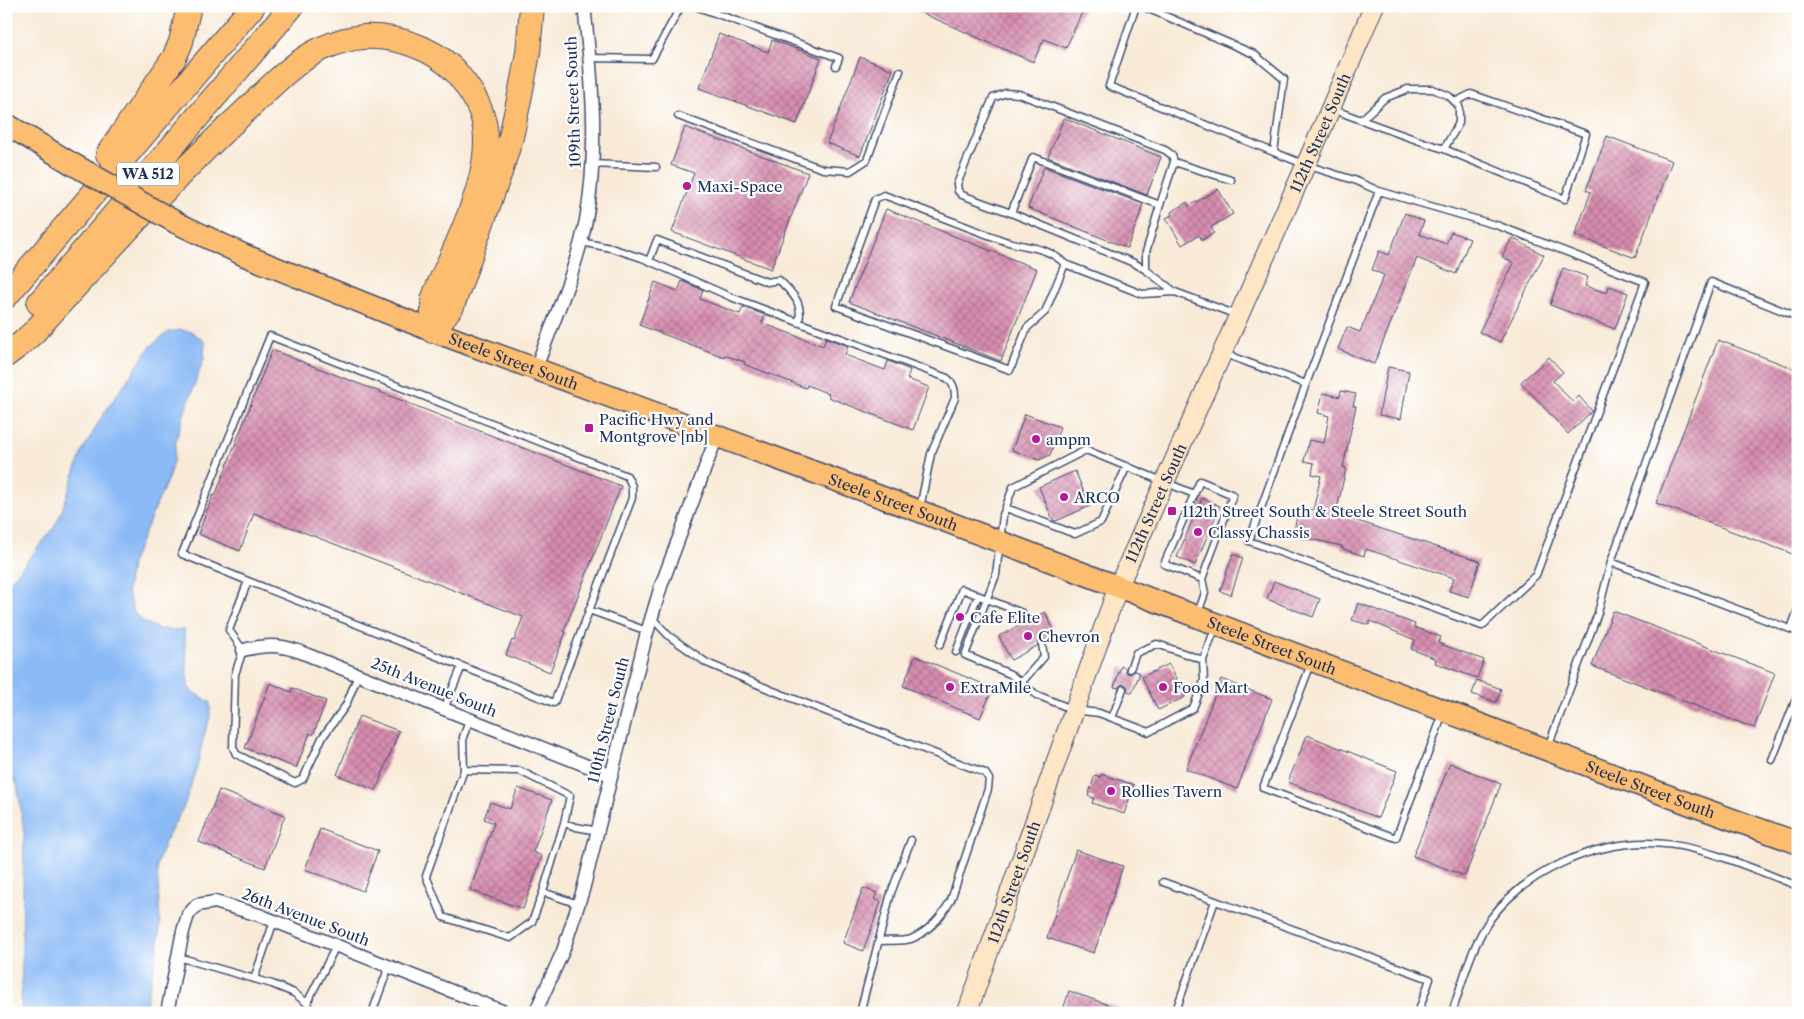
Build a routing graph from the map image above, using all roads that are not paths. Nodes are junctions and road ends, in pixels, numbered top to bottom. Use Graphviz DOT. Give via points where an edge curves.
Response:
graph roads {
  1 [pos="189,6"];
  2 [pos="253,6"];
  3 [pos="292,6"];
  4 [pos="532,6"];
  5 [pos="584,6"];
  6 [pos="681,6"];
  7 [pos="695,6"];
  8 [pos="1136,6"];
  9 [pos="1142,6"];
  10 [pos="1374,6"];
  11 [pos="589,58"];
  12 [pos="836,66"];
  13 [pos="900,71"];
  14 [pos="1455,102"];
  15 [pos="1331,108"];
  16 [pos="678,116"];
  17 [pos="1361,120"];
  18 [pos="6,124"];
  19 [pos="1444,150"];
  20 [pos="1274,152"];
  21 [pos="1174,162"];
  22 [pos="592,164"];
  23 [pos="1306,165"];
  24 [pos="656,167"];
  25 [pos="1231,180"];
  26 [pos="1379,191"];
  27 [pos="1160,205"];
  28 [pos="1011,213"];
  29 [pos="580,242"];
  30 [pos="649,261"];
  31 [pos="1065,264"];
  32 [pos="1146,270"];
  33 [pos="6,279"];
  34 [pos="1175,292"];
  35 [pos="6,296"];
  36 [pos="1238,315"];
  37 [pos="1798,317"];
  38 [pos="799,322"];
  39 [pos="433,331"];
  40 [pos="6,343"];
  41 [pos="1222,352"];
  42 [pos="6,355"];
  43 [pos="536,368"];
  44 [pos="1306,384"];
  45 [pos="717,436"];
  46 [pos="1127,466"];
  47 [pos="1164,481"];
  48 [pos="1194,494"];
  49 [pos="1006,508"];
  50 [pos="919,511"];
  51 [pos="1000,542"];
  52 [pos="1612,562"];
  53 [pos="1202,579"];
  54 [pos="248,581"];
  55 [pos="1118,587"];
  56 [pos="978,595"];
  57 [pos="987,599"];
  58 [pos="589,610"];
  59 [pos="1798,610"];
  60 [pos="1196,617"];
  61 [pos="651,618"];
  62 [pos="1029,620"];
  63 [pos="1217,624"];
  64 [pos="647,631"];
  65 [pos="1794,631"];
  66 [pos="1042,644"];
  67 [pos="940,645"];
  68 [pos="243,650"];
  69 [pos="956,652"];
  70 [pos="1203,660"];
  71 [pos="1312,660"];
  72 [pos="462,666"];
  73 [pos="1130,669"];
  74 [pos="358,674"];
  75 [pos="1021,683"];
  76 [pos="1123,690"];
  77 [pos="1798,694"];
  78 [pos="444,709"];
  79 [pos="1074,710"];
  80 [pos="1444,711"];
  81 [pos="1112,718"];
  82 [pos="470,720"];
  83 [pos="1547,750"];
  84 [pos="1772,760"];
  85 [pos="464,770"];
  86 [pos="610,775"];
  87 [pos="564,823"];
  88 [pos="598,831"];
  89 [pos="911,840"];
  90 [pos="1798,843"];
  91 [pos="1163,882"];
  92 [pos="1798,886"];
  93 [pos="543,892"];
  94 [pos="1214,901"];
  95 [pos="578,904"];
  96 [pos="274,921"];
  97 [pos="879,941"];
  98 [pos="336,946"];
  99 [pos="178,957"];
  100 [pos="389,966"];
  101 [pos="254,979"];
  102 [pos="308,1003"];
  103 [pos="167,1013"];
  104 [pos="313,1013"];
  105 [pos="372,1013"];
  106 [pos="507,1013"];
  107 [pos="535,1013"];
  108 [pos="860,1013"];
  109 [pos="967,1013"];
  110 [pos="1175,1013"];
  111 [pos="1418,1013"];
  112 [pos="1452,1013"];
  1 -- 33 [label="highway" via="182,42 166,73 117,142"];
  2 -- 35 [label="highway, WA 512"];
  3 -- 40 [label="highway, WA 512"];
  4 -- 39 [label="highway" via="520,96 500,172 452,306"];
  5 -- 11 [label="street, 109th Street South"];
  6 -- 11 [label="lane" via="652,59"];
  7 -- 12 [label="lane" via="839,58"];
  8 -- 20 [label="lane" via="1108,86"];
  9 -- 20 [label="lane" via="1254,54 1284,78"];
  10 -- 15 [label="main road, 112th Street South"];
  11 -- 22 [label="street, 109th Street South"];
  13 -- 16 [label="lane" via="867,160 850,171 823,169"];
  14 -- 17 [label="lane" via="1433,89 1408,89 1385,98"];
  14 -- 19 [label="lane" via="1459,106 1460,123"];
  14 -- 19 [label="lane" via="1471,94 1586,134 1565,198"];
  15 -- 17 [label="lane"];
  15 -- 23 [label="main road, 112th Street South"];
  17 -- 19 [label="lane"];
  18 -- 39 [label="main road, Steele Street South, bridge" via="177,223 244,255"];
  20 -- 23 [label="lane"];
  21 -- 25 [label="lane"];
  21 -- 27 [label="lane"];
  21 -- 28 [label="lane" via="1165,150 1019,94 1006,92 994,98 957,184 962,195"];
  22 -- 24 [label="lane"];
  22 -- 29 [label="street, 109th Street South" via="586,220"];
  23 -- 26 [label="lane"];
  23 -- 36 [label="main road, 112th Street South"];
  26 -- 44 [label="lane"];
  26 -- 44 [label="lane" via="1498,226 1645,282 1536,575 1482,626 1249,541"];
  27 -- 28 [label="lane" via="1033,158"];
  27 -- 32 [label="lane" via="1146,252"];
  28 -- 32 [label="lane"];
  29 -- 30 [label="lane"];
  29 -- 43 [label="street, 109th Street South" via="569,282"];
  30 -- 38 [label="lane"];
  30 -- 38 [label="lane" via="658,240 767,282 779,280 794,294 801,311"];
  31 -- 31 [label="lane" via="1034,246 1005,241 884,195 875,199 836,306 1010,370 1027,328 1045,312"];
  31 -- 34 [label="lane" via="1142,294"];
  32 -- 34 [label="lane"];
  34 -- 36 [label="lane"];
  36 -- 41 [label="main road, 112th Street South"];
  37 -- 52 [label="lane" via="1711,282"];
  38 -- 50 [label="lane" via="953,383 955,398 932,454"];
  39 -- 42 [label="highway" via="433,300 478,191 485,148 484,124 474,97 446,62 408,44 364,37 322,49 289,70 192,163 35,331"];
  39 -- 43 [label="main road, Steele Street South"];
  41 -- 44 [label="lane"];
  41 -- 47 [label="main road, 112th Street South"];
  43 -- 45 [label="main road, Steele Street South"];
  45 -- 50 [label="main road, Steele Street South"];
  45 -- 61 [label="street, 110th Street South"];
  46 -- 47 [label="lane"];
  46 -- 49 [label="lane" via="1086,450 1014,487"];
  46 -- 49 [label="lane" via="1101,522 1075,534"];
  47 -- 48 [label="lane"];
  47 -- 55 [label="main road, 112th Street South"];
  48 -- 53 [label="lane" via="1164,564"];
  48 -- 53 [label="lane" via="1200,482 1233,495"];
  49 -- 51 [label="lane"];
  50 -- 51 [label="main road, Steele Street South"];
  51 -- 55 [label="main road, Steele Street South"];
  51 -- 57 [label="lane" via="996,574"];
  52 -- 65 [label="lane"];
  52 -- 83 [label="lane" via="1598,613"];
  53 -- 60 [label="lane" via="1205,593"];
  54 -- 58 [label="lane" via="182,554 270,336 627,476 632,486 632,498"];
  54 -- 68 [label="lane" via="229,630"];
  54 -- 72 [label="lane"];
  55 -- 60 [label="main road, Steele Street South"];
  55 -- 79 [label="main road, 112th Street South"];
  56 -- 57 [label="lane"];
  56 -- 67 [label="lane" via="962,589"];
  56 -- 69 [label="lane"];
  57 -- 62 [label="lane" via="1022,613"];
  57 -- 75 [label="lane" via="966,656 1010,674"];
  58 -- 64 [label="lane"];
  58 -- 72 [label="lane" via="554,703"];
  59 -- 65 [label="lane"];
  60 -- 63 [label="main road, Steele Street South"];
  61 -- 64 [label="street, 110th Street South"];
  61 -- 97 [label="lane" via="669,636 708,663 985,773 989,779 988,789 951,900 943,914 910,939"];
  63 -- 70 [label="lane"];
  63 -- 71 [label="main road, Steele Street South"];
  64 -- 86 [label="street, 110th Street South"];
  66 -- 75 [label="lane" via="1044,657"];
  68 -- 74 [label="street, 25th Avenue South" via="280,645"];
  68 -- 74 [label="lane" via="235,674 233,747 236,754 296,783 307,774 322,738 346,704"];
  70 -- 73 [label="lane" via="1157,644 1136,654"];
  70 -- 81 [label="lane" via="1204,680 1193,708 1149,732"];
  71 -- 80 [label="main road, Steele Street South"];
  71 -- 80 [label="lane" via="1263,788 1396,838"];
  72 -- 78 [label="lane"];
  74 -- 78 [label="street, 25th Avenue South"];
  75 -- 79 [label="lane" via="1037,696"];
  76 -- 81 [label="lane"];
  77 -- 84 [label="lane"];
  78 -- 82 [label="street, 25th Avenue South"];
  79 -- 81 [label="lane"];
  79 -- 109 [label="main road, 112th Street South"];
  80 -- 83 [label="main road, Steele Street South"];
  82 -- 85 [label="lane" via="463,737"];
  82 -- 86 [label="street, 25th Avenue South"];
  83 -- 90 [label="main road, Steele Street South"];
  85 -- 87 [label="lane" via="520,771 570,796"];
  85 -- 93 [label="lane" via="426,876 443,917 510,938 532,922"];
  86 -- 88 [label="street, 110th Street South"];
  87 -- 88 [label="lane"];
  87 -- 93 [label="lane"];
  88 -- 95 [label="street, 110th Street South"];
  89 -- 97 [label="lane" via="891,893"];
  91 -- 94 [label="lane"];
  92 -- 112 [label="lane" via="1710,853 1667,843 1621,844 1580,855 1546,870 1525,884 1491,919 1482,934"];
  93 -- 95 [label="lane"];
  94 -- 110 [label="lane"];
  94 -- 111 [label="lane" via="1430,979"];
  95 -- 107 [label="street, 110th Street South" via="563,951"];
  96 -- 98 [label="street, 26th Avenue South"];
  96 -- 99 [label="street, 26th Avenue South" via="225,904 197,905 185,922"];
  96 -- 101 [label="lane"];
  97 -- 108 [label="lane"];
  98 -- 100 [label="street, 26th Avenue South"];
  98 -- 102 [label="lane"];
  99 -- 101 [label="lane"];
  99 -- 103 [label="street, 26th Avenue South"];
  100 -- 105 [label="lane"];
  100 -- 106 [label="street, 26th Avenue South"];
  101 -- 102 [label="lane" via="294,993"];
  102 -- 104 [label="lane"];
}
